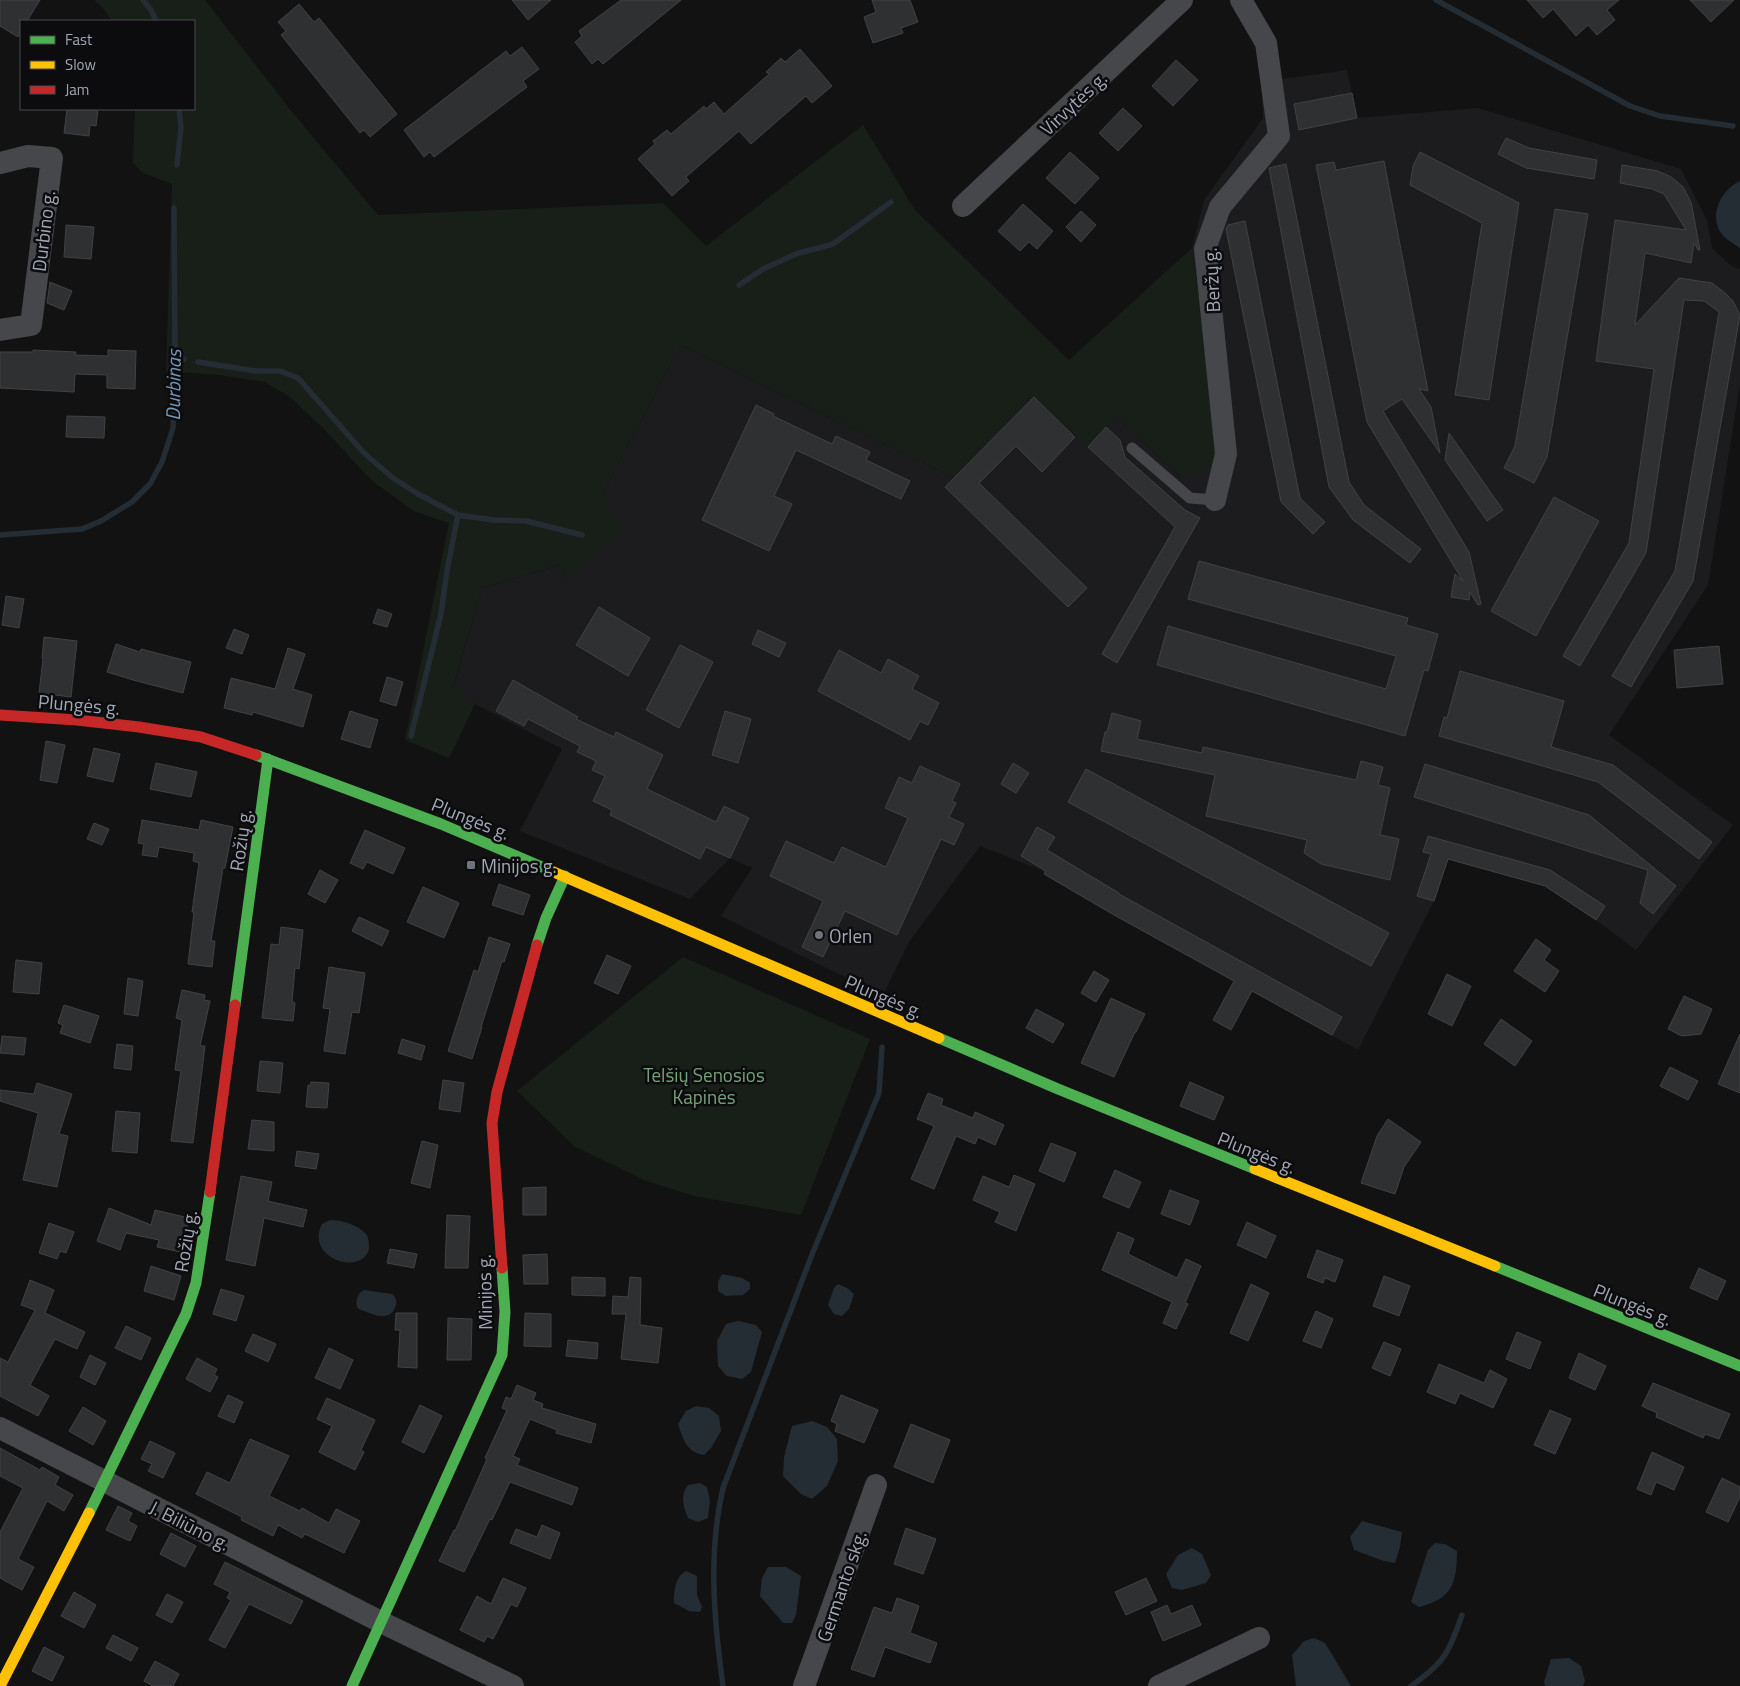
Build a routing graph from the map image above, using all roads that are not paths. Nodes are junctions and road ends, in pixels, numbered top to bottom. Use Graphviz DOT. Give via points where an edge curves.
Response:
graph roads {
  1 [pos="1182,0"];
  2 [pos="1241,0"];
  3 [pos="0,163"];
  4 [pos="963,206"];
  5 [pos="0,330"];
  6 [pos="1132,448"];
  7 [pos="1215,500"];
  8 [pos="0,715"];
  9 [pos="268,759"];
  10 [pos="565,876"];
  11 [pos="1740,1366"];
  12 [pos="0,1428"];
  13 [pos="105,1482"];
  14 [pos="876,1485"];
  15 [pos="381,1622"];
  16 [pos="1259,1638"];
  17 [pos="0,1686"];
  18 [pos="352,1686"];
  19 [pos="513,1686"];
  20 [pos="804,1686"];
  21 [pos="1159,1686"];
  1 -- 4 [label="street, Virvytės g."];
  2 -- 7 [label="street, Beržų g." via="1266,44 1279,136 1220,207 1206,249 1226,454"];
  3 -- 5 [label="street, Durbino g." via="28,156 52,158 31,324"];
  6 -- 7 [label="lane" via="1190,498"];
  8 -- 9 [label="main road, Plungės g." via="139,726 201,737"];
  9 -- 10 [label="main road, Plungės g." via="441,824"];
  9 -- 13 [label="main road, Rožių g." via="196,1283 186,1314"];
  10 -- 11 [label="main road, Plungės g." via="1058,1089"];
  10 -- 15 [label="main road, Minijos g." via="530,966 497,1092 492,1124 505,1312 502,1354"];
  12 -- 13 [label="street, J. Biliūno g."];
  13 -- 15 [label="street, J. Biliūno g."];
  13 -- 17 [label="main road, Rožių g."];
  14 -- 20 [label="street, Germanto skg."];
  15 -- 18 [label="main road, Minijos g."];
  15 -- 19 [label="street, J. Biliūno g."];
  16 -- 21 [label="street"];
}
